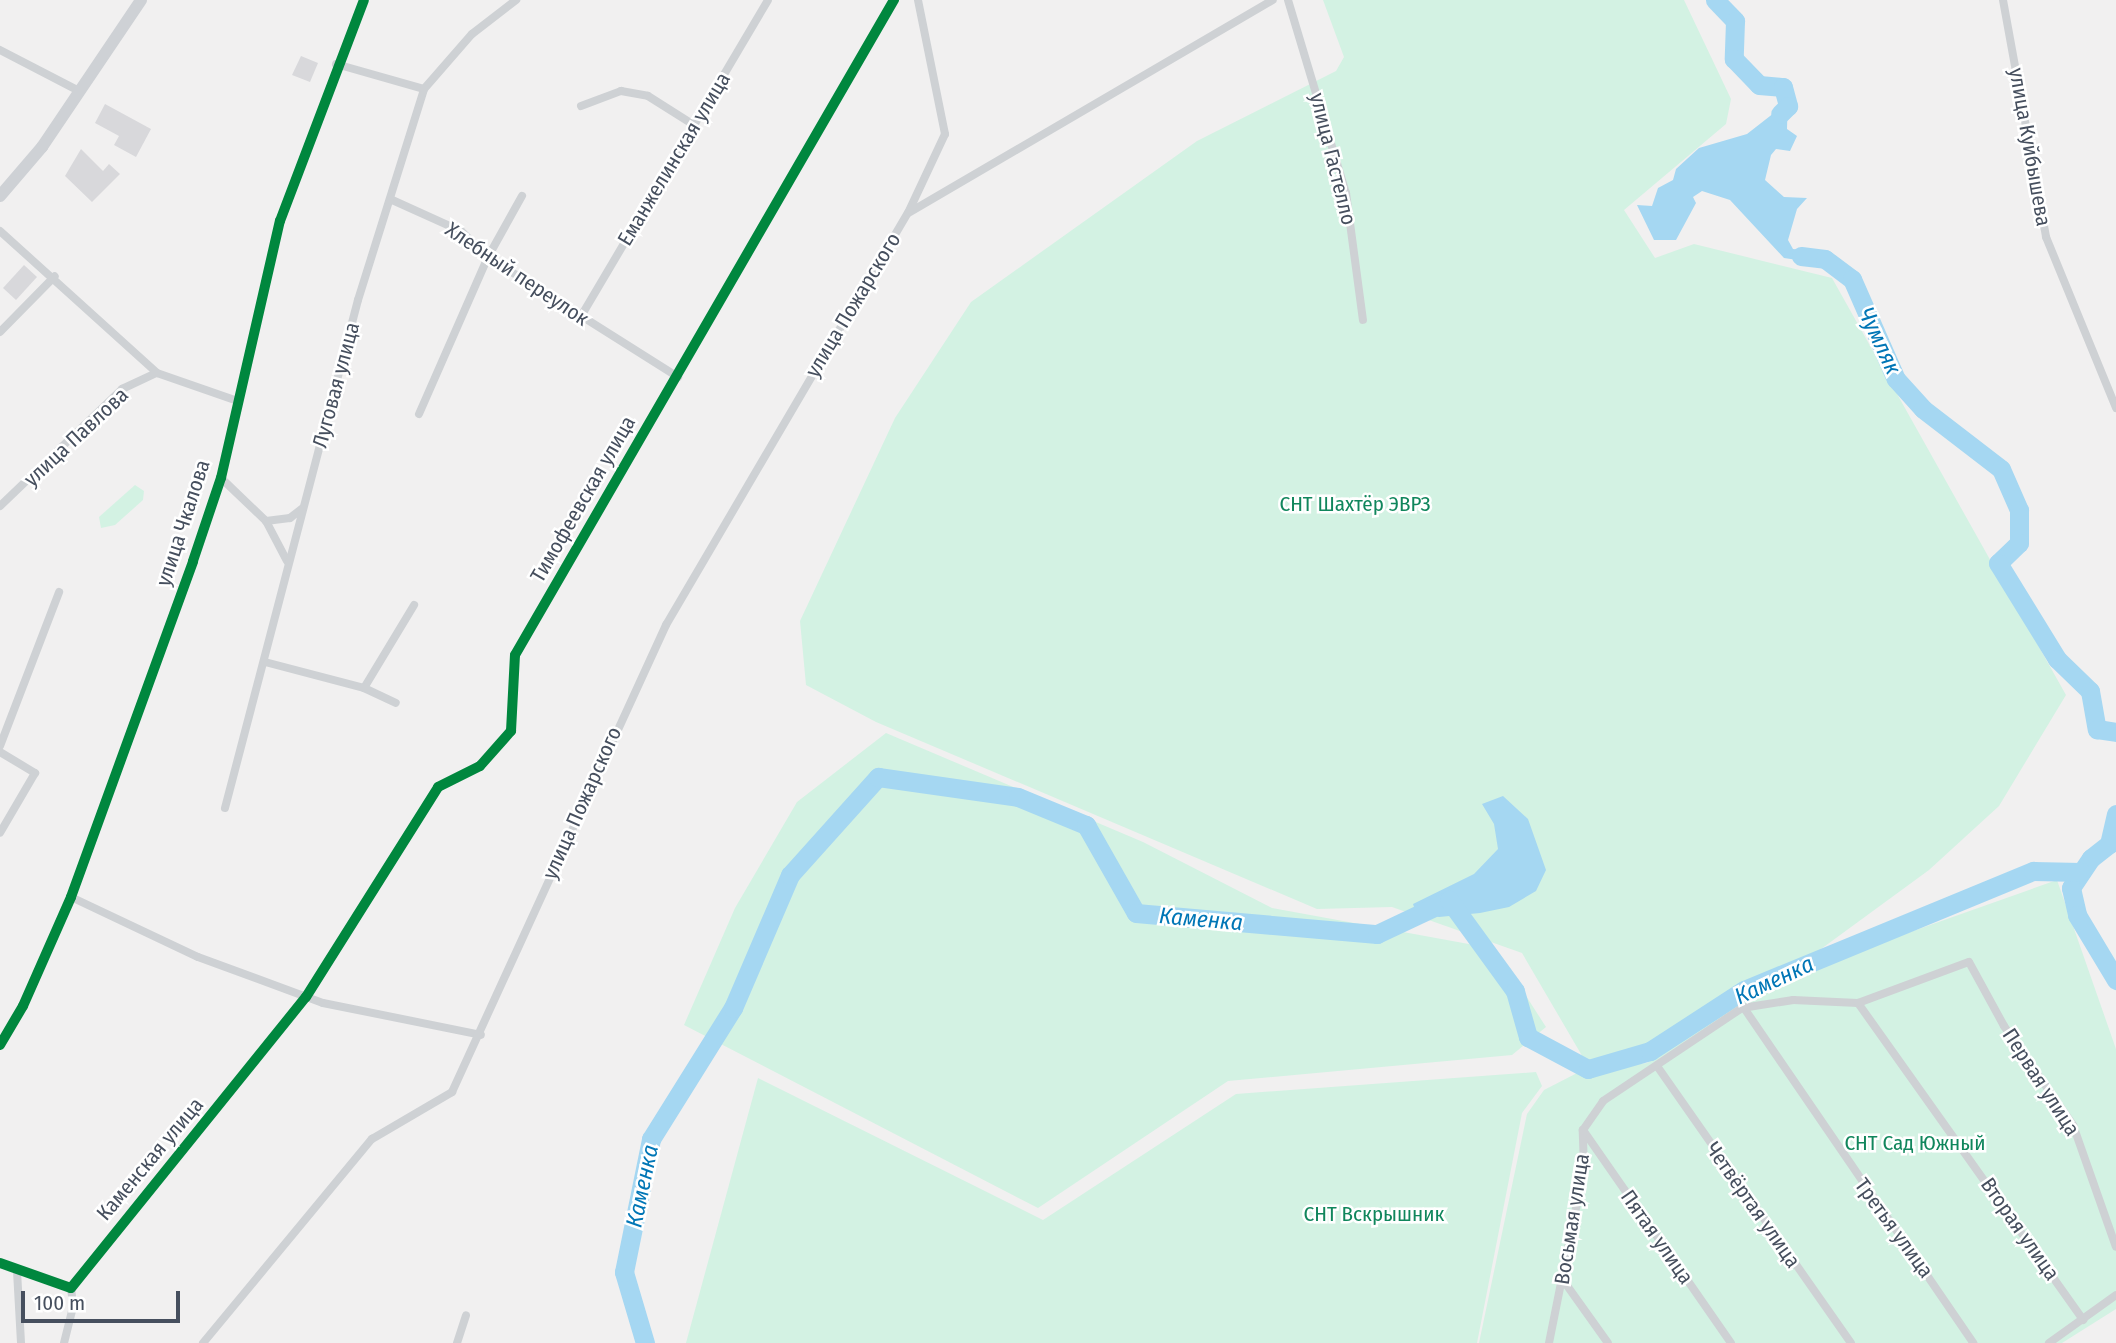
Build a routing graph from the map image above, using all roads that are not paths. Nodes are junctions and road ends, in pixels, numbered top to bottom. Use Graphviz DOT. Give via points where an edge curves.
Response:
graph roads {
  1 [pos="141,0"];
  2 [pos="364,0"];
  3 [pos="516,0"];
  4 [pos="768,0"];
  5 [pos="894,0"];
  6 [pos="918,0"];
  7 [pos="1273,0"];
  8 [pos="1288,0"];
  9 [pos="2003,0"];
  10 [pos="0,50"];
  11 [pos="336,64"];
  12 [pos="424,89"];
  13 [pos="81,92"];
  14 [pos="581,106"];
  15 [pos="694,125"];
  16 [pos="0,195"];
  17 [pos="522,196"];
  18 [pos="390,199"];
  19 [pos="908,213"];
  20 [pos="0,231"];
  21 [pos="488,257"];
  22 [pos="55,276"];
  23 [pos="580,318"];
  24 [pos="1363,320"];
  25 [pos="0,332"];
  26 [pos="157,373"];
  27 [pos="677,377"];
  28 [pos="235,400"];
  29 [pos="2116,408"];
  30 [pos="419,414"];
  31 [pos="221,478"];
  32 [pos="0,506"];
  33 [pos="303,508"];
  34 [pos="266,521"];
  35 [pos="287,561"];
  36 [pos="59,592"];
  37 [pos="414,605"];
  38 [pos="265,662"];
  39 [pos="364,688"];
  40 [pos="396,703"];
  41 [pos="0,746"];
  42 [pos="0,752"];
  43 [pos="225,808"];
  44 [pos="0,833"];
  45 [pos="71,898"];
  46 [pos="306,997"];
  47 [pos="1858,1003"];
  48 [pos="1744,1008"];
  49 [pos="481,1035"];
  50 [pos="0,1045"];
  51 [pos="1657,1066"];
  52 [pos="1583,1130"];
  53 [pos="2116,1247"];
  54 [pos="0,1263"];
  55 [pos="17,1271"];
  56 [pos="1563,1280"];
  57 [pos="71,1288"];
  58 [pos="2116,1295"];
  59 [pos="466,1315"];
  60 [pos="2083,1320"];
  61 [pos="21,1343"];
  62 [pos="64,1343"];
  63 [pos="203,1343"];
  64 [pos="457,1343"];
  65 [pos="1549,1343"];
  66 [pos="1608,1343"];
  67 [pos="1731,1343"];
  68 [pos="1851,1343"];
  69 [pos="1973,1343"];
  70 [pos="2049,1343"];
  1 -- 13 [label="main road"];
  2 -- 11 [label="street, улица Чкалова"];
  3 -- 12 [label="street, Луговая улица" via="472,34"];
  4 -- 15 [label="street, Еманжелинская улица"];
  5 -- 27 [label="street, Тимофеевская улица"];
  6 -- 19 [label="street, улица Пожарского" via="945,134"];
  7 -- 19 [label="street, улица Пожарского"];
  8 -- 24 [label="street, улица Гастелло" via="1346,193"];
  9 -- 29 [label="street, улица Куйбышева" via="2046,237"];
  10 -- 13 [label="street"];
  11 -- 12 [label="street"];
  11 -- 28 [label="street, улица Чкалова" via="280,221"];
  12 -- 18 [label="street, Луговая улица"];
  13 -- 16 [label="main road"];
  14 -- 15 [label="street" via="621,91 648,96"];
  15 -- 23 [label="street, Еманжелинская улица"];
  17 -- 21 [label="street"];
  18 -- 21 [label="street, Хлебный переулок" via="461,231"];
  18 -- 33 [label="street, Луговая улица"];
  19 -- 49 [label="street, улица Пожарского" via="666,625 600,759"];
  20 -- 22 [label="street"];
  21 -- 23 [label="street, Хлебный переулок"];
  21 -- 30 [label="street"];
  22 -- 25 [label="street"];
  22 -- 26 [label="street"];
  23 -- 27 [label="street, Хлебный переулок"];
  26 -- 28 [label="street"];
  26 -- 32 [label="street, улица Павлова" via="122,389"];
  27 -- 46 [label="street, Тимофеевская улица" via="515,655 511,731 480,766 438,787"];
  28 -- 31 [label="street, улица Чкалова"];
  31 -- 34 [label="street"];
  31 -- 45 [label="street, улица Чкалова"];
  33 -- 34 [label="street" via="290,518"];
  33 -- 35 [label="street, Луговая улица"];
  34 -- 35 [label="street"];
  35 -- 38 [label="street, Луговая улица"];
  36 -- 41 [label="street"];
  37 -- 39 [label="street"];
  38 -- 39 [label="street"];
  38 -- 43 [label="street, Луговая улица"];
  39 -- 40 [label="street"];
  42 -- 44 [label="street" via="35,773"];
  45 -- 46 [label="street" via="198,957"];
  45 -- 50 [label="street, улица Чкалова" via="23,1006"];
  46 -- 49 [label="street"];
  46 -- 57 [label="street, Каменская улица"];
  47 -- 48 [label="street" via="1793,1000"];
  47 -- 53 [label="street, Первая улица" via="1969,962 2004,1026 2073,1125"];
  47 -- 60 [label="street, Вторая улица"];
  48 -- 51 [label="street"];
  48 -- 69 [label="street, Третья улица"];
  49 -- 63 [label="street, улица Пожарского" via="452,1092 372,1139"];
  51 -- 52 [label="street, Восьмая улица" via="1603,1101"];
  51 -- 68 [label="street, Четвёртая улица"];
  52 -- 56 [label="street, Восьмая улица" via="1584,1168"];
  52 -- 67 [label="street, Пятая улица"];
  54 -- 55 [label="street"];
  55 -- 57 [label="street"];
  55 -- 61 [label="street"];
  56 -- 65 [label="street, Восьмая улица"];
  56 -- 66 [label="street"];
  57 -- 62 [label="street" via="73,1306"];
  58 -- 60 [label="street"];
  59 -- 64 [label="street"];
  60 -- 70 [label="street"];
}
